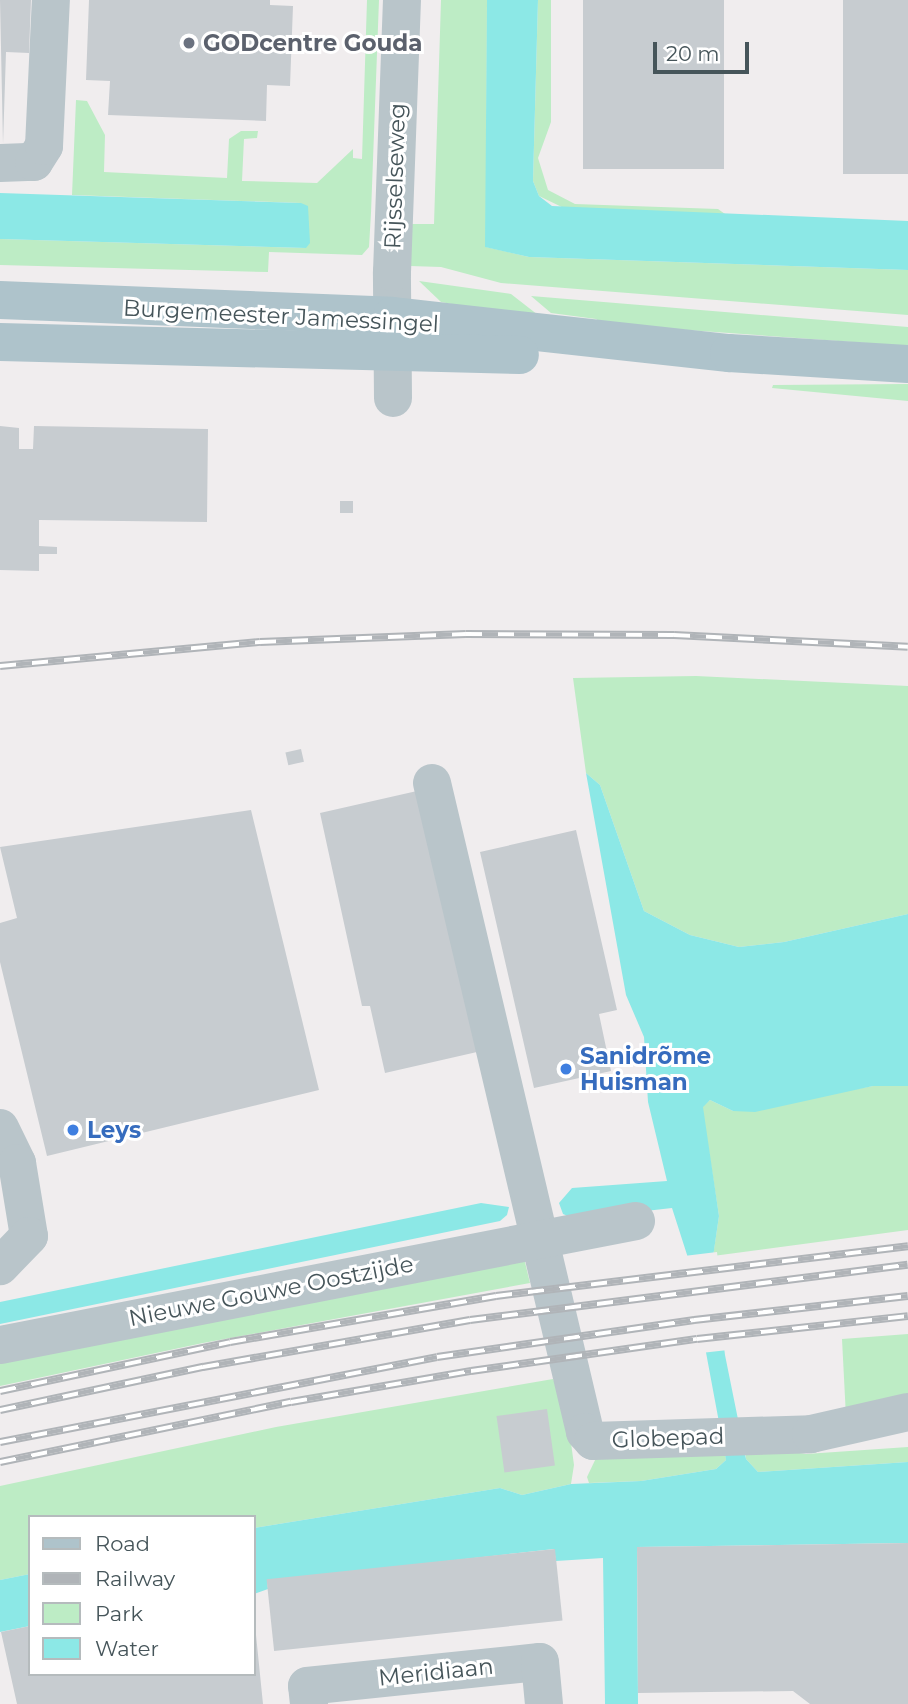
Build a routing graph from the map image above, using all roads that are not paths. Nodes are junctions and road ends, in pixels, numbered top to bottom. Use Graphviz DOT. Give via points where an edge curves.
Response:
graph roads {
  1 [pos="51,0"];
  2 [pos="402,0"];
  3 [pos="0,163"];
  4 [pos="0,300"];
  5 [pos="392,334"];
  6 [pos="0,342"];
  7 [pos="908,364"];
  8 [pos="393,398"];
  9 [pos="432,783"];
  10 [pos="0,1128"];
  11 [pos="636,1221"];
  12 [pos="543,1238"];
  13 [pos="0,1266"];
  14 [pos="0,1345"];
  15 [pos="908,1412"];
  16 [pos="309,1704"];
  17 [pos="544,1704"];
  1 -- 3 [label="street" via="44,146 34,162"];
  2 -- 5 [label="street, Rijsselseweg"];
  4 -- 5 [label="main road, Burgemeester Jamessingel"];
  5 -- 6 [label="main road, Burgemeester Jamessingel"];
  5 -- 7 [label="main road, Burgemeester Jamessingel"];
  5 -- 8 [label="street, Rijsselseweg"];
  9 -- 12 [label="street"];
  10 -- 13 [label="street" via="17,1163 29,1236"];
  11 -- 12 [label="street, Nieuwe Gouwe Oostzijde"];
  12 -- 14 [label="street, Nieuwe Gouwe Oostzijde"];
  12 -- 15 [label="street, Globepad" via="585,1432 593,1441 811,1434"];
  16 -- 17 [label="street, Meridiaan" via="307,1686 540,1662"];
}
